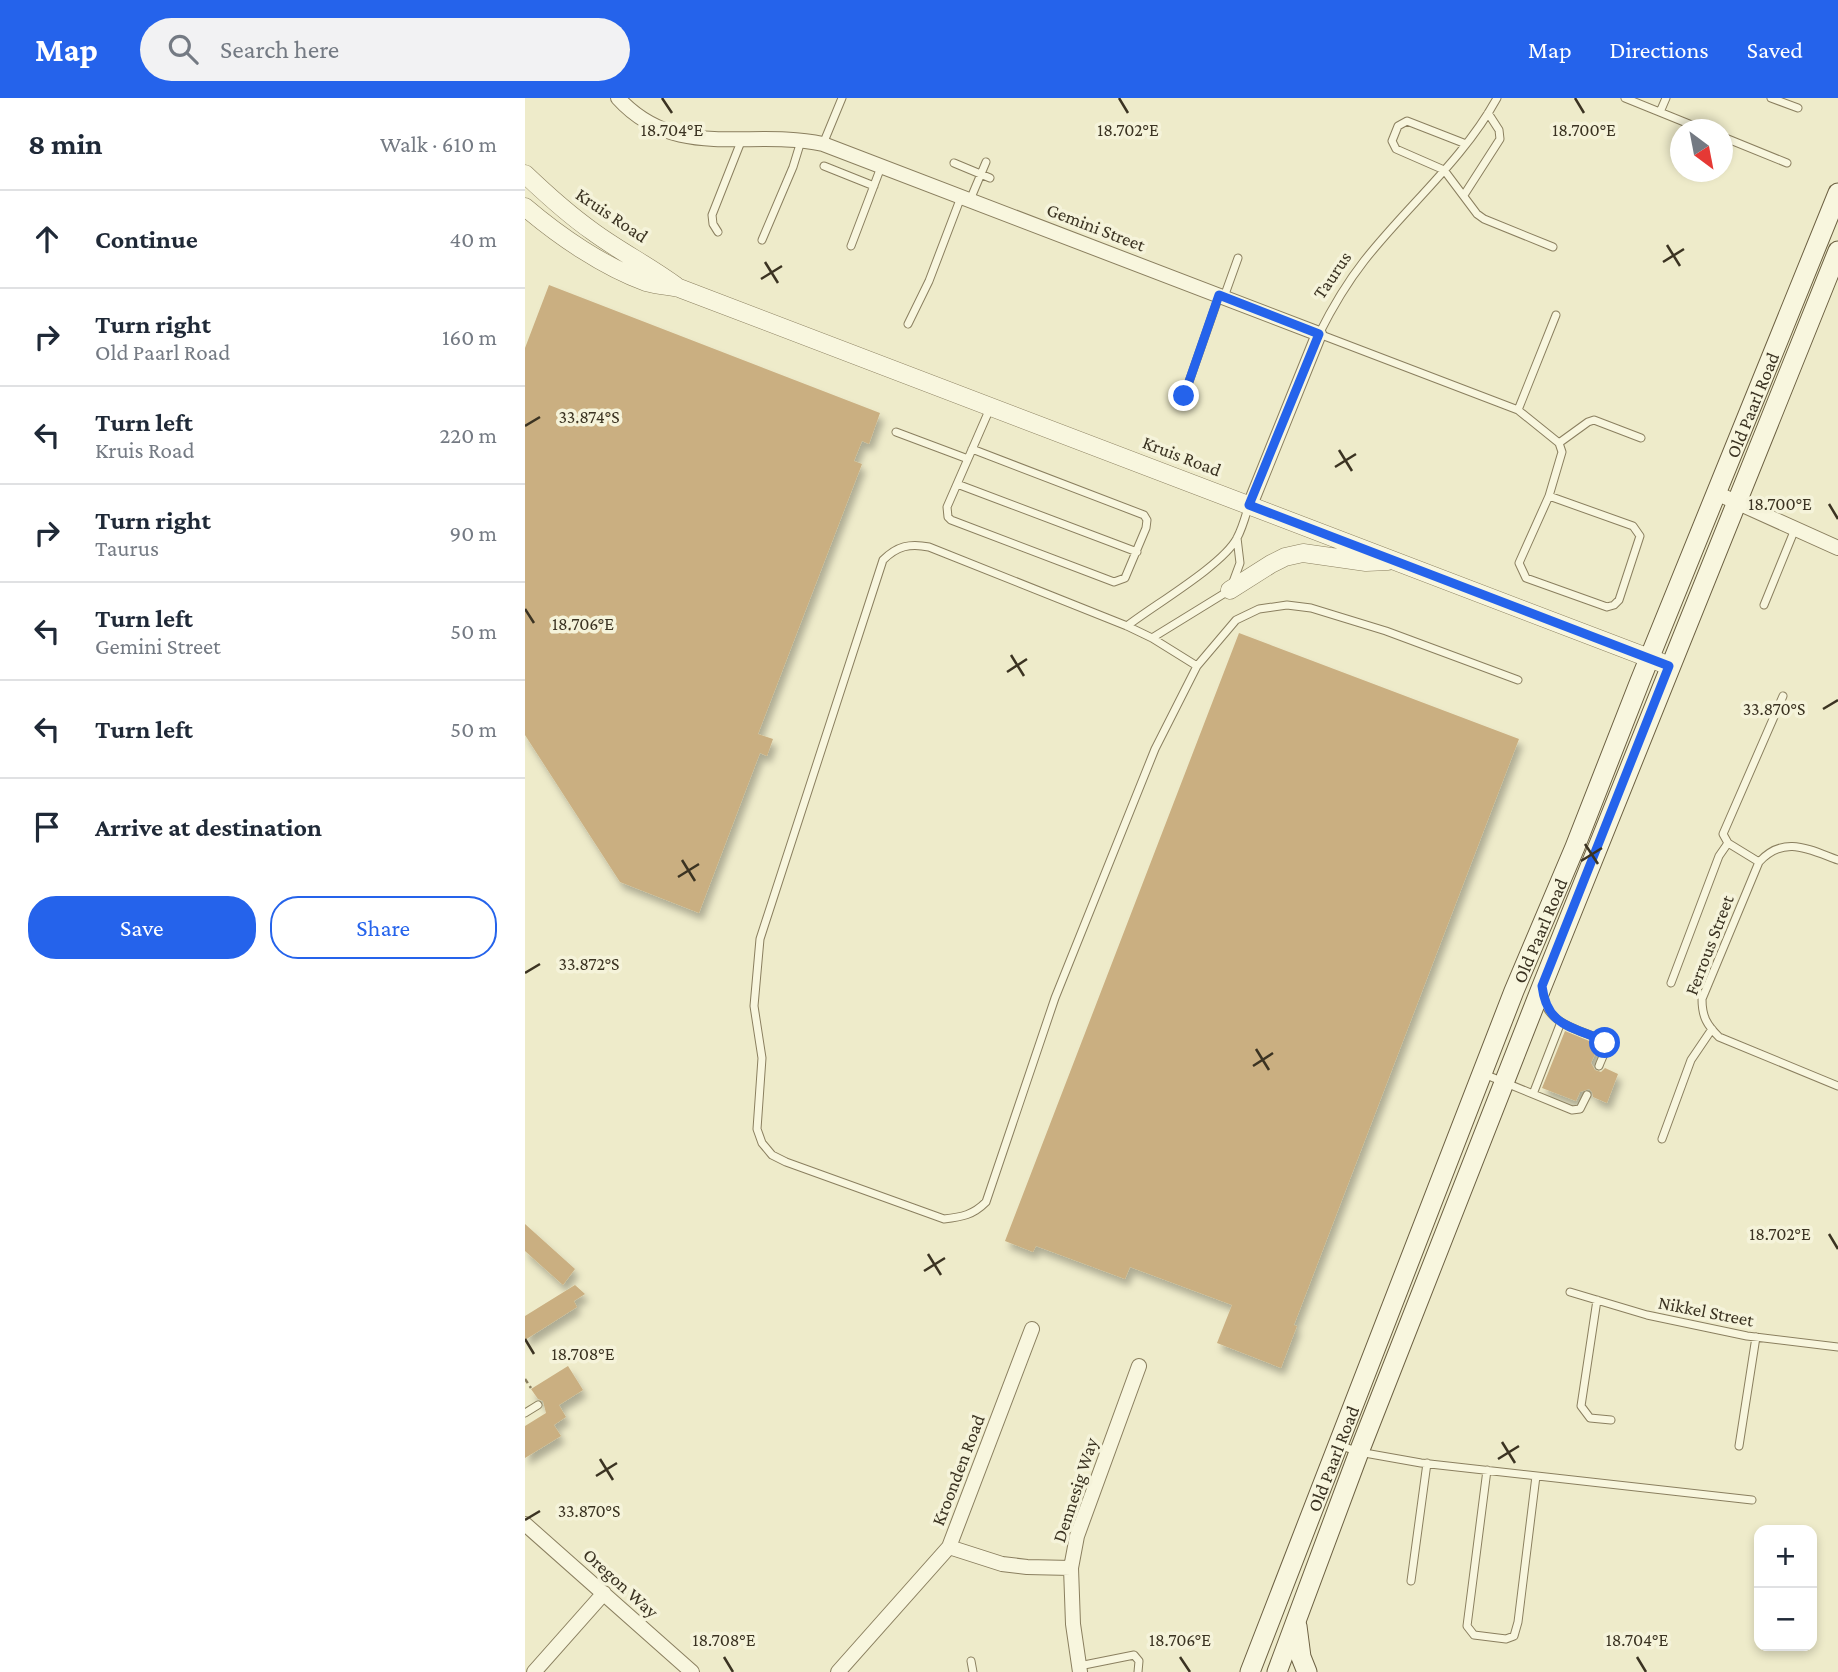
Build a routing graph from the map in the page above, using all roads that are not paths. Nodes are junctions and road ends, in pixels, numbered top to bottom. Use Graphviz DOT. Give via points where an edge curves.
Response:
graph roads {
  1 [pos="618,98"];
  2 [pos="842,98"];
  3 [pos="1497,98"];
  4 [pos="1625,98"];
  5 [pos="1666,98"];
  6 [pos="1771,98"];
  7 [pos="1798,108"];
  8 [pos="1660,112"];
  9 [pos="1488,113"];
  10 [pos="1677,119"];
  11 [pos="742,139"];
  12 [pos="802,141"];
  13 [pos="1733,141"];
  14 [pos="823,144"];
  15 [pos="1466,144"];
  16 [pos="986,162"];
  17 [pos="954,163"];
  18 [pos="1787,163"];
  19 [pos="824,166"];
  20 [pos="882,166"];
  21 [pos="1444,170"];
  22 [pos="525,174"];
  23 [pos="981,174"];
  24 [pos="991,178"];
  25 [pos="874,186"];
  26 [pos="1838,193"];
  27 [pos="1464,195"];
  28 [pos="966,198"];
  29 [pos="525,207"];
  30 [pos="719,232"];
  31 [pos="762,240"];
  32 [pos="851,246"];
  33 [pos="1553,247"];
  34 [pos="1838,251"];
  35 [pos="1238,258"];
  36 [pos="679,288"];
  37 [pos="1222,296"];
  38 [pos="1556,315"];
  39 [pos="908,324"];
  40 [pos="1319,334"];
  41 [pos="1184,396"];
  42 [pos="991,406"];
  43 [pos="1518,410"];
  44 [pos="896,432"];
  45 [pos="1641,438"];
  46 [pos="1559,443"];
  47 [pos="972,450"];
  48 [pos="968,459"];
  49 [pos="957,484"];
  50 [pos="1716,492"];
  51 [pos="1549,496"];
  52 [pos="1737,502"];
  53 [pos="1249,505"];
  54 [pos="1795,529"];
  55 [pos="1237,538"];
  56 [pos="1838,548"];
  57 [pos="1137,552"];
  58 [pos="1395,560"];
  59 [pos="1230,590"];
  60 [pos="1764,605"];
  61 [pos="1127,626"];
  62 [pos="1152,638"];
  63 [pos="1649,658"];
  64 [pos="1196,666"];
  65 [pos="1669,666"];
  66 [pos="1518,681"];
  67 [pos="1783,696"];
  68 [pos="1728,843"];
  69 [pos="1838,860"];
  70 [pos="1759,862"];
  71 [pos="1671,983"];
  72 [pos="1542,986"];
  73 [pos="1561,1022"];
  74 [pos="1711,1030"];
  75 [pos="1599,1066"];
  76 [pos="1482,1073"];
  77 [pos="1505,1083"];
  78 [pos="1838,1086"];
  79 [pos="1533,1094"];
  80 [pos="1587,1095"];
  81 [pos="1662,1139"];
  82 [pos="1570,1292"];
  83 [pos="1597,1300"];
  84 [pos="1032,1329"];
  85 [pos="1756,1337"];
  86 [pos="1838,1347"];
  87 [pos="1139,1366"];
  88 [pos="538,1405"];
  89 [pos="525,1413"];
  90 [pos="1611,1420"];
  91 [pos="1338,1444"];
  92 [pos="1739,1446"];
  93 [pos="1359,1452"];
  94 [pos="1427,1464"];
  95 [pos="1487,1470"];
  96 [pos="1536,1476"];
  97 [pos="1752,1500"];
  98 [pos="525,1524"];
  99 [pos="949,1547"];
  100 [pos="1071,1568"];
  101 [pos="1411,1581"];
  102 [pos="604,1593"];
  103 [pos="1297,1618"];
  104 [pos="971,1661"];
  105 [pos="1079,1669"];
  106 [pos="534,1672"];
  107 [pos="692,1672"];
  108 [pos="838,1672"];
  109 [pos="973,1672"];
  110 [pos="1138,1672"];
  111 [pos="1249,1672"];
  112 [pos="1277,1672"];
  113 [pos="1307,1672"];
  1 -- 11 [label="street, Gemini Street" via="640,118 683,137"];
  2 -- 14 [label="lane"];
  3 -- 9 [label="lane, Taurus"];
  4 -- 8 [label="lane"];
  5 -- 8 [label="lane"];
  6 -- 7 [label="lane"];
  8 -- 10 [label="lane"];
  9 -- 15 [label="lane, Taurus"];
  9 -- 27 [label="lane" via="1500,139"];
  11 -- 12 [label="street, Gemini Street"];
  11 -- 30 [label="lane" via="712,215"];
  12 -- 14 [label="street, Gemini Street"];
  12 -- 31 [label="lane"];
  13 -- 18 [label="lane"];
  14 -- 20 [label="street, Gemini Street"];
  15 -- 21 [label="lane, Taurus"];
  15 -- 21 [label="lane" via="1406,121 1398,126 1392,141 1396,149"];
  16 -- 23 [label="lane"];
  17 -- 23 [label="lane"];
  19 -- 25 [label="lane"];
  20 -- 25 [label="lane"];
  20 -- 28 [label="street, Gemini Street"];
  21 -- 27 [label="lane"];
  21 -- 40 [label="lane, Taurus" via="1365,260 1336,300"];
  22 -- 36 [label="street, Kruis Road" via="594,233"];
  23 -- 24 [label="lane"];
  23 -- 28 [label="lane"];
  25 -- 32 [label="lane"];
  26 -- 50 [label="main road, Old Paarl Road"];
  27 -- 33 [label="lane" via="1484,219"];
  28 -- 37 [label="street, Gemini Street"];
  28 -- 39 [label="lane"];
  29 -- 36 [label="street, Kruis Road" via="593,256 647,282"];
  34 -- 52 [label="main road, Old Paarl Road"];
  35 -- 37 [label="lane"];
  36 -- 42 [label="street, Kruis Road"];
  37 -- 40 [label="street, Gemini Street"];
  37 -- 41 [label="lane"];
  38 -- 43 [label="lane"];
  40 -- 43 [label="lane, Gemini Street"];
  40 -- 53 [label="street, Taurus"];
  42 -- 47 [label="lane"];
  42 -- 53 [label="street, Kruis Road"];
  43 -- 46 [label="lane, Gemini Street"];
  44 -- 48 [label="lane"];
  45 -- 46 [label="lane" via="1594,420"];
  46 -- 51 [label="lane" via="1562,452"];
  47 -- 48 [label="lane"];
  47 -- 57 [label="lane" via="1144,515 1146,528"];
  48 -- 49 [label="lane"];
  49 -- 57 [label="lane"];
  49 -- 57 [label="lane" via="947,507 948,517 976,530 1114,582 1125,578"];
  50 -- 52 [label="street"];
  50 -- 63 [label="main road, Old Paarl Road"];
  51 -- 51 [label="lane" via="1638,530 1640,536 1615,605 1584,599 1526,578 1522,572 1519,563"];
  52 -- 54 [label="street"];
  52 -- 65 [label="main road, Old Paarl Road"];
  53 -- 55 [label="lane"];
  53 -- 58 [label="street, Kruis Road"];
  54 -- 56 [label="street"];
  54 -- 60 [label="lane"];
  55 -- 59 [label="lane" via="1240,563"];
  55 -- 61 [label="lane" via="1213,565"];
  58 -- 59 [label="street" via="1366,562 1303,553 1271,564"];
  58 -- 63 [label="street, Kruis Road"];
  59 -- 62 [label="lane"];
  61 -- 62 [label="lane"];
  61 -- 64 [label="lane" via="929,547 904,546 883,560 760,939 754,1006 762,1058 757,1129 772,1155 944,1219 963,1217 986,1202 1055,998 1118,835"];
  62 -- 64 [label="lane"];
  63 -- 65 [label="street, Kruis Road"];
  63 -- 76 [label="main road, Old Paarl Road"];
  64 -- 66 [label="lane" via="1236,620 1259,609 1287,605 1386,631"];
  65 -- 72 [label="main road, Old Paarl Road"];
  67 -- 68 [label="lane" via="1723,834"];
  68 -- 70 [label="lane"];
  68 -- 71 [label="lane"];
  69 -- 70 [label="lane" via="1791,845 1768,852"];
  70 -- 74 [label="lane, Ferrous Street" via="1702,999 1702,1013"];
  72 -- 73 [label="lane" via="1547,1009"];
  72 -- 77 [label="main road, Old Paarl Road"];
  73 -- 75 [label="lane" via="1603,1040 1605,1051"];
  73 -- 79 [label="lane"];
  74 -- 78 [label="lane"];
  74 -- 81 [label="lane" via="1691,1060"];
  76 -- 77 [label="lane"];
  76 -- 91 [label="main road, Old Paarl Road"];
  77 -- 79 [label="lane"];
  77 -- 93 [label="main road, Old Paarl Road"];
  79 -- 80 [label="lane" via="1576,1110"];
  82 -- 83 [label="lane, Nikkel Street"];
  83 -- 85 [label="lane, Nikkel Street"];
  83 -- 90 [label="lane" via="1581,1406 1590,1418"];
  84 -- 99 [label="street, Kroonden Road"];
  85 -- 86 [label="lane, Nikkel Street"];
  85 -- 92 [label="lane"];
  87 -- 100 [label="street, Dennesig Way" via="1084,1516"];
  88 -- 89 [label="lane"];
  91 -- 93 [label="lane"];
  91 -- 111 [label="main road, Old Paarl Road"];
  93 -- 94 [label="lane"];
  93 -- 103 [label="main road, Old Paarl Road"];
  94 -- 95 [label="lane"];
  94 -- 101 [label="lane"];
  95 -- 96 [label="lane"];
  95 -- 96 [label="lane" via="1467,1626 1473,1635 1514,1636"];
  96 -- 97 [label="lane"];
  98 -- 102 [label="street, Oregon Way"];
  99 -- 100 [label="street" via="1002,1564"];
  99 -- 108 [label="street, Kroonden Road"];
  100 -- 105 [label="street, Dennesig Way"];
  102 -- 106 [label="street"];
  102 -- 107 [label="street, Oregon Way"];
  103 -- 112 [label="main road, Old Paarl Road"];
  103 -- 113 [label="main road" via="1297,1641"];
  104 -- 109 [label="lane"];
  105 -- 110 [label="lane" via="1133,1656 1139,1661"];
}
